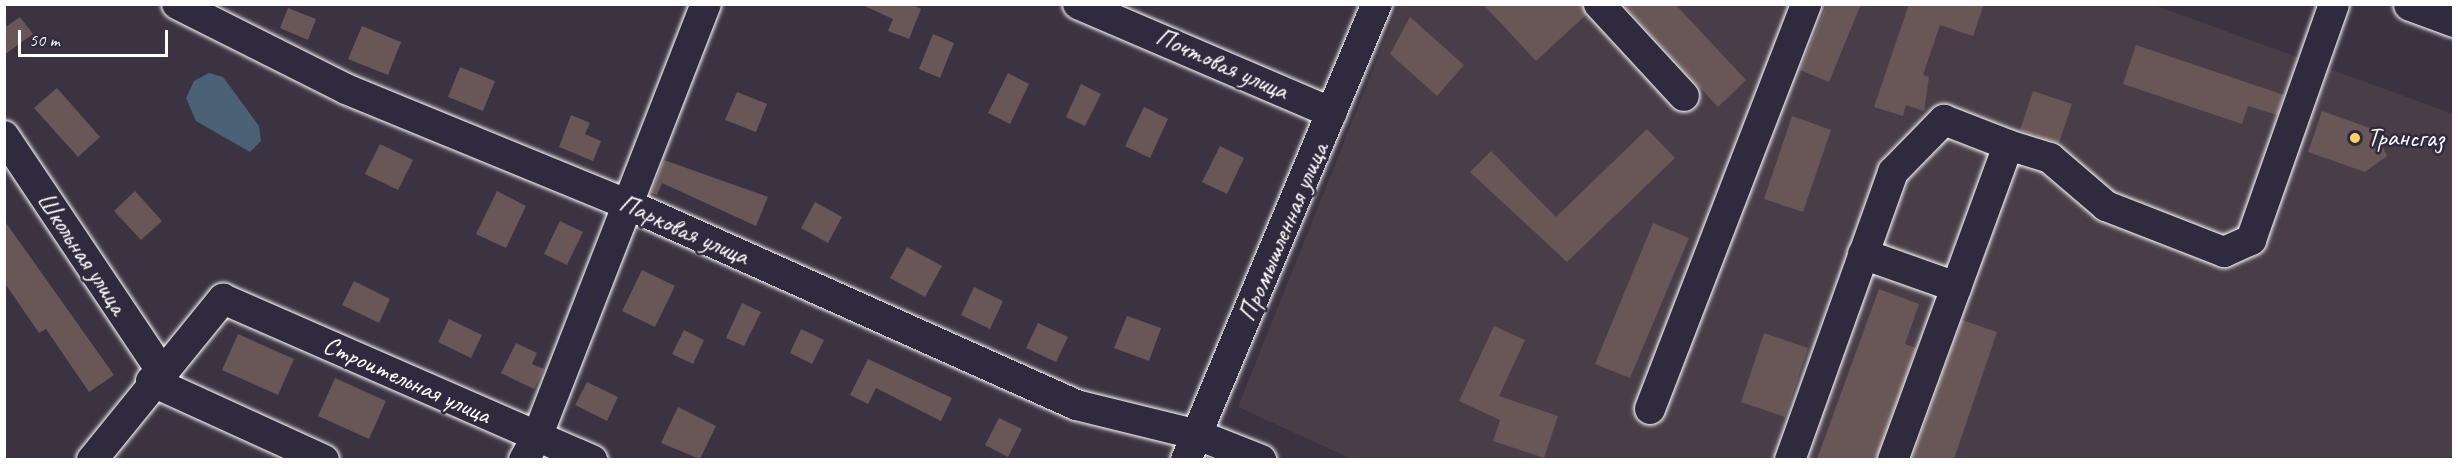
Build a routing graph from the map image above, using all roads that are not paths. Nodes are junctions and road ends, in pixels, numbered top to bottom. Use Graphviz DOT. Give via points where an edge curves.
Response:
graph roads {
  1 [pos="177,4"];
  2 [pos="706,4"];
  3 [pos="1078,4"];
  4 [pos="1377,4"];
  5 [pos="1599,4"];
  6 [pos="1806,4"];
  7 [pos="2334,4"];
  8 [pos="2410,4"];
  9 [pos="2454,20"];
  10 [pos="1684,96"];
  11 [pos="1332,113"];
  12 [pos="4,136"];
  13 [pos="2008,145"];
  14 [pos="627,204"];
  15 [pos="1863,254"];
  16 [pos="1956,287"];
  17 [pos="156,375"];
  18 [pos="1650,409"];
  19 [pos="1192,447"];
  20 [pos="531,448"];
  21 [pos="92,459"];
  22 [pos="324,459"];
  23 [pos="592,459"];
  24 [pos="1261,459"];
  25 [pos="1790,459"];
  26 [pos="1893,459"];
  1 -- 14 [label="street, Парковая улица" via="346,89"];
  2 -- 14 [label="street"];
  3 -- 11 [label="street, Почтовая улица"];
  4 -- 11 [label="street, Промышленная улица"];
  5 -- 10 [label="street"];
  6 -- 18 [label="street"];
  7 -- 13 [label="street" via="2251,240 2224,252 2106,206 2050,158"];
  8 -- 9 [label="highway"];
  11 -- 19 [label="street, Промышленная улица"];
  12 -- 17 [label="street, Школьная улица"];
  13 -- 15 [label="street" via="1944,120 1893,172"];
  13 -- 16 [label="street"];
  14 -- 19 [label="street, Парковая улица" via="1076,405"];
  14 -- 20 [label="street"];
  15 -- 16 [label="street"];
  15 -- 25 [label="street"];
  16 -- 26 [label="street"];
  17 -- 20 [label="street, Строительная улица" via="222,298"];
  17 -- 21 [label="street"];
  17 -- 22 [label="street"];
  19 -- 24 [label="street, Парковая улица"];
  20 -- 23 [label="street, Строительная улица"];
}
